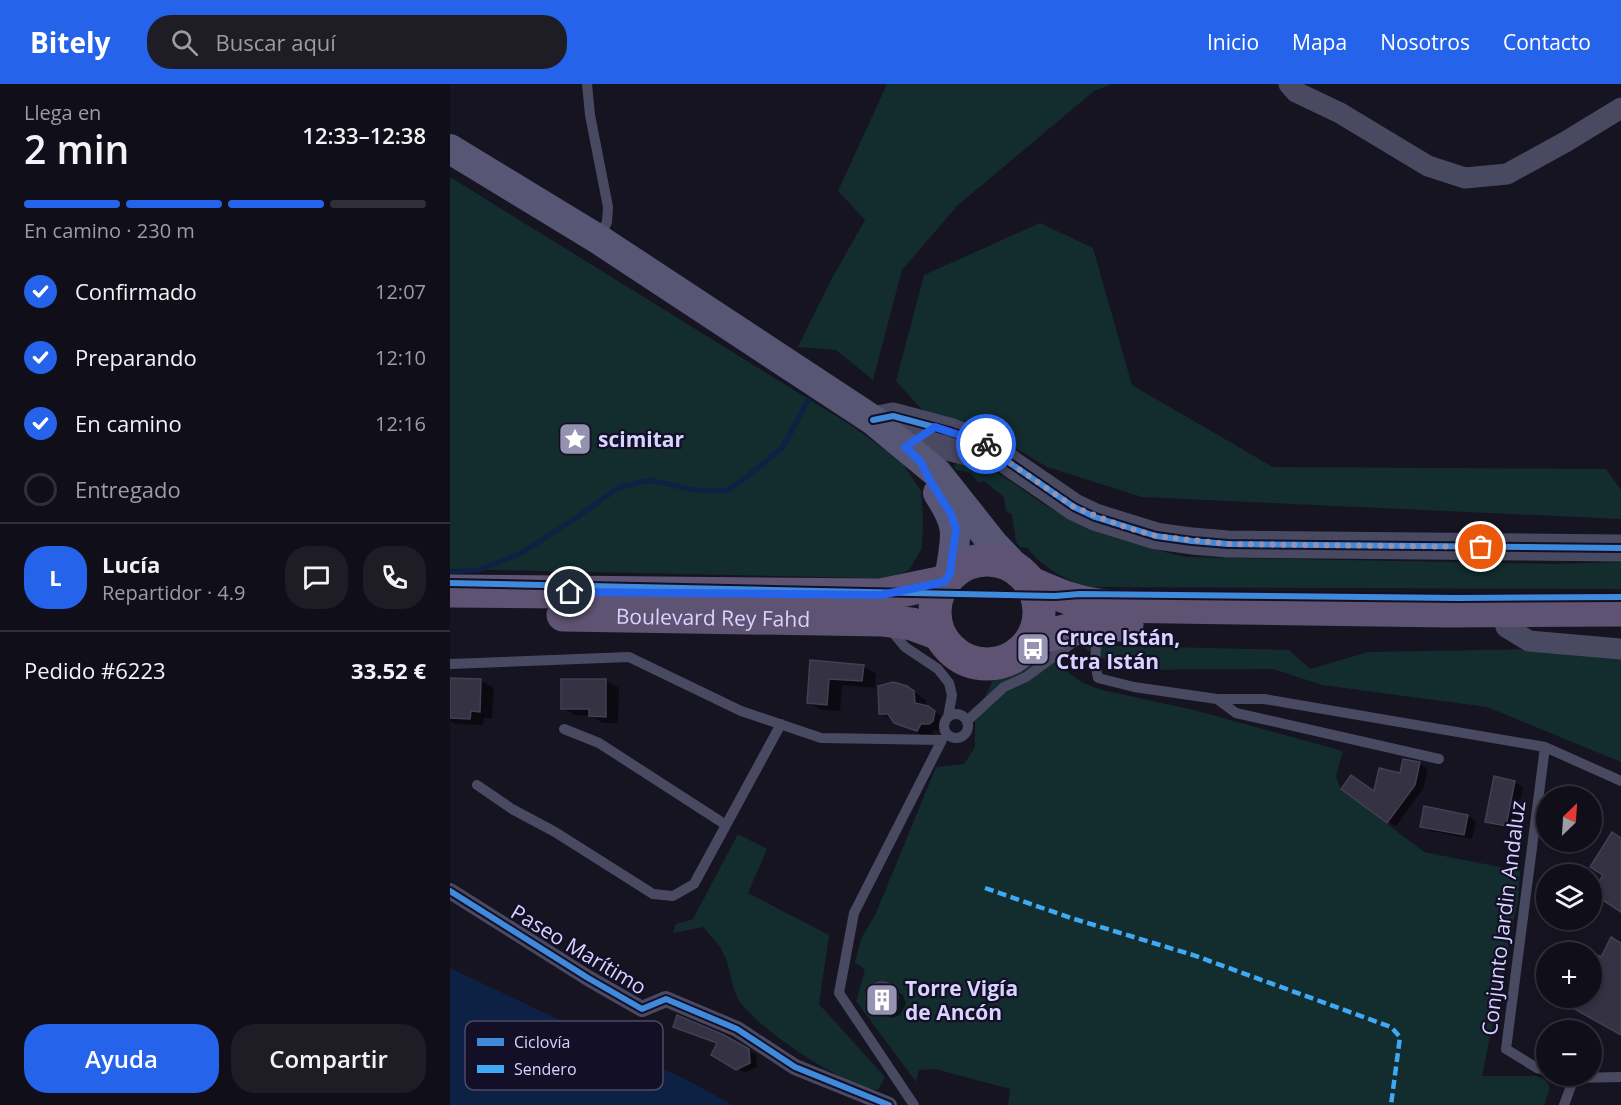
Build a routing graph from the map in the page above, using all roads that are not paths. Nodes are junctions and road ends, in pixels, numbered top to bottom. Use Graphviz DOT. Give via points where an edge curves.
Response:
graph roads {
  1 [pos="587,84"];
  2 [pos="1289,84"];
  3 [pos="1621,108"];
  4 [pos="450,148"];
  5 [pos="598,239"];
  6 [pos="930,451"];
  7 [pos="1621,548"];
  8 [pos="947,578"];
  9 [pos="1026,578"];
  10 [pos="450,591"];
  11 [pos="882,607"];
  12 [pos="1621,610"];
  13 [pos="450,613"];
  14 [pos="1097,624"];
  15 [pos="1506,627"];
  16 [pos="1621,627"];
  17 [pos="939,633"];
  18 [pos="1030,641"];
  19 [pos="1621,650"];
  20 [pos="450,664"];
  21 [pos="1217,699"];
  22 [pos="948,717"];
  23 [pos="967,721"];
  24 [pos="781,724"];
  25 [pos="564,729"];
  26 [pos="1545,747"];
  27 [pos="1438,759"];
  28 [pos="1621,781"];
  29 [pos="477,785"];
  30 [pos="726,825"];
  31 [pos="450,891"];
  32 [pos="1536,1067"];
  33 [pos="1602,1077"];
  34 [pos="1621,1077"];
  35 [pos="1567,1086"];
  36 [pos="889,1105"];
  37 [pos="914,1105"];
  38 [pos="1564,1105"];
  1 -- 5 [label="lane" via="608,207 607,222"];
  2 -- 3 [label="street" via="1296,92 1340,113 1428,166 1465,178 1507,174"];
  4 -- 5 [label="main road"];
  5 -- 6 [label="main road" via="873,420"];
  6 -- 7 [label="street" via="965,450 994,462 1007,461 1095,517 1180,540 1228,544"];
  6 -- 8 [label="main road" via="929,479 956,529"];
  6 -- 9 [label="main road" via="994,545"];
  8 -- 9 [label="main road" via="969,564 991,561 1002,563"];
  8 -- 11 [label="main road"];
  8 -- 17 [label="main road" via="935,607"];
  9 -- 12 [label="main road" via="1065,598 1107,606"];
  9 -- 18 [label="main road" via="1039,612"];
  10 -- 11 [label="main road, Boulevard Rey Fahd"];
  11 -- 13 [label="main road, Boulevard Rey Fahd"];
  11 -- 17 [label="main road, Boulevard Rey Fahd" via="912,624"];
  11 -- 22 [label="lane" via="905,647 938,669 949,683 952,694"];
  14 -- 15 [label="main road" via="1272,629"];
  14 -- 18 [label="main road"];
  14 -- 21 [label="lane" via="1098,678"];
  14 -- 23 [label="lane" via="1026,677 1005,687"];
  15 -- 16 [label="main road"];
  15 -- 19 [label="street" via="1529,641"];
  17 -- 18 [label="main road" via="964,659 988,664 1012,658"];
  20 -- 24 [label="lane" via="629,657 741,711"];
  21 -- 26 [label="lane" via="1264,699"];
  21 -- 27 [label="lane" via="1236,713"];
  22 -- 23 [label="lane" via="959,714"];
  22 -- 23 [label="lane" via="944,726 954,738 964,736"];
  24 -- 30 [label="lane"];
  24 -- 37 [label="lane" via="821,738 942,740 854,913 838,993"];
  25 -- 30 [label="lane" via="599,743"];
  26 -- 28 [label="lane"];
  26 -- 32 [label="lane, Conjunto Jardin Andaluz" via="1506,1049"];
  29 -- 30 [label="lane" via="653,894 673,896 694,884"];
  31 -- 36 [label="street, Paseo Marítimo" via="642,1009 666,999 737,1029 795,1067"];
  33 -- 34 [label="lane"];
  35 -- 38 [label="lane"];
}
